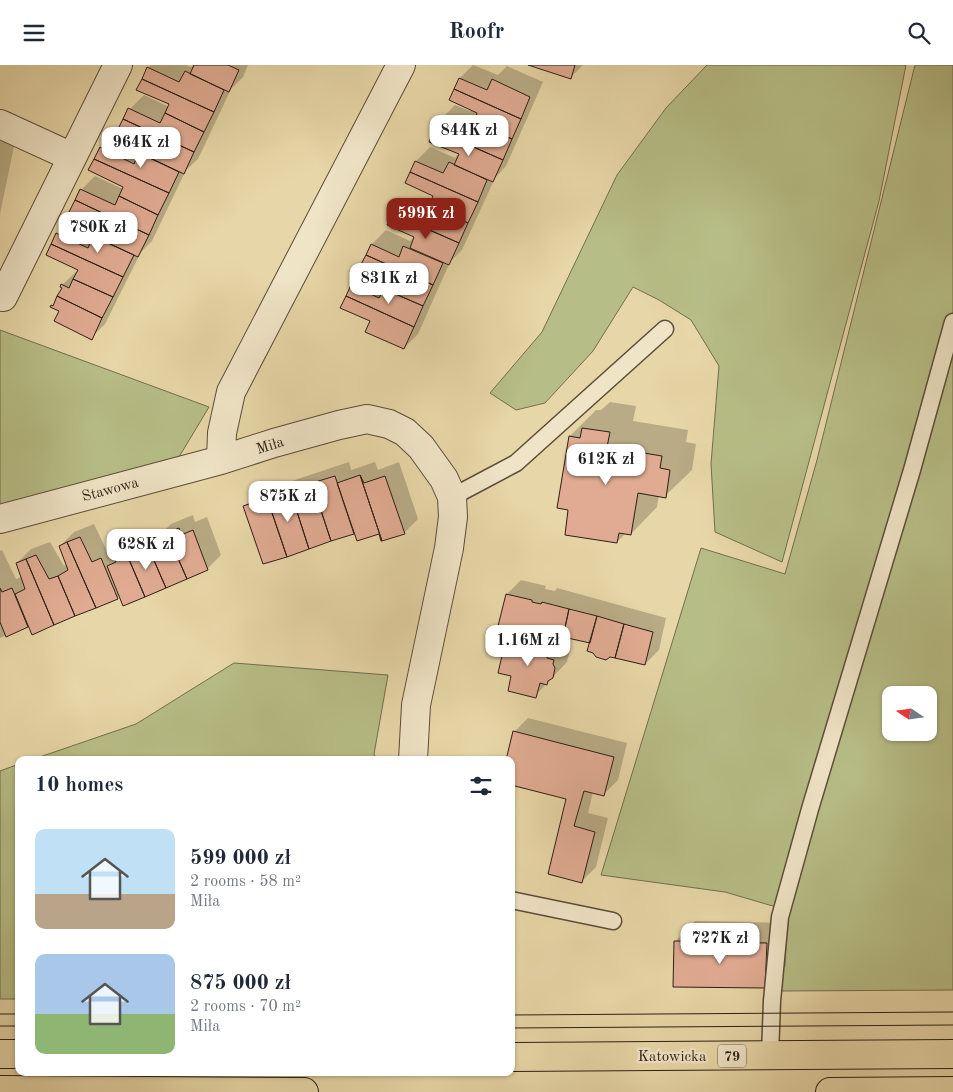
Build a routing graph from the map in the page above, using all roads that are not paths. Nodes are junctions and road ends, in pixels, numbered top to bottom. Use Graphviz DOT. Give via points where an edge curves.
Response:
graph roads {
  1 [pos="118,65"];
  2 [pos="401,65"];
  3 [pos="0,124"];
  4 [pos="72,157"];
  5 [pos="3,297"];
  6 [pos="953,322"];
  7 [pos="665,329"];
  8 [pos="221,460"];
  9 [pos="452,497"];
  10 [pos="0,519"];
  11 [pos="413,756"];
  12 [pos="515,901"];
  13 [pos="613,921"];
  14 [pos="0,1054"];
  15 [pos="15,1054"];
  16 [pos="953,1054"];
  17 [pos="770,1055"];
  18 [pos="515,1057"];
  19 [pos="0,1090"];
  20 [pos="953,1091"];
  21 [pos="304,1092"];
  22 [pos="830,1092"];
  1 -- 4 [label="street"];
  2 -- 8 [label="street" via="231,392 222,433"];
  3 -- 4 [label="street"];
  4 -- 5 [label="street"];
  6 -- 17 [label="lane" via="780,917"];
  7 -- 9 [label="lane" via="516,463"];
  8 -- 9 [label="street, Miła" via="367,419 405,433 421,447 444,479"];
  8 -- 10 [label="street, Stawowa"];
  9 -- 11 [label="street, Miła" via="449,548 416,705"];
  12 -- 13 [label="lane"];
  14 -- 15 [label="main road"];
  16 -- 17 [label="main road, Katowicka / 79"];
  17 -- 18 [label="main road, Katowicka / 79"];
  19 -- 21 [label="main road"];
  20 -- 22 [label="main road"];
}
